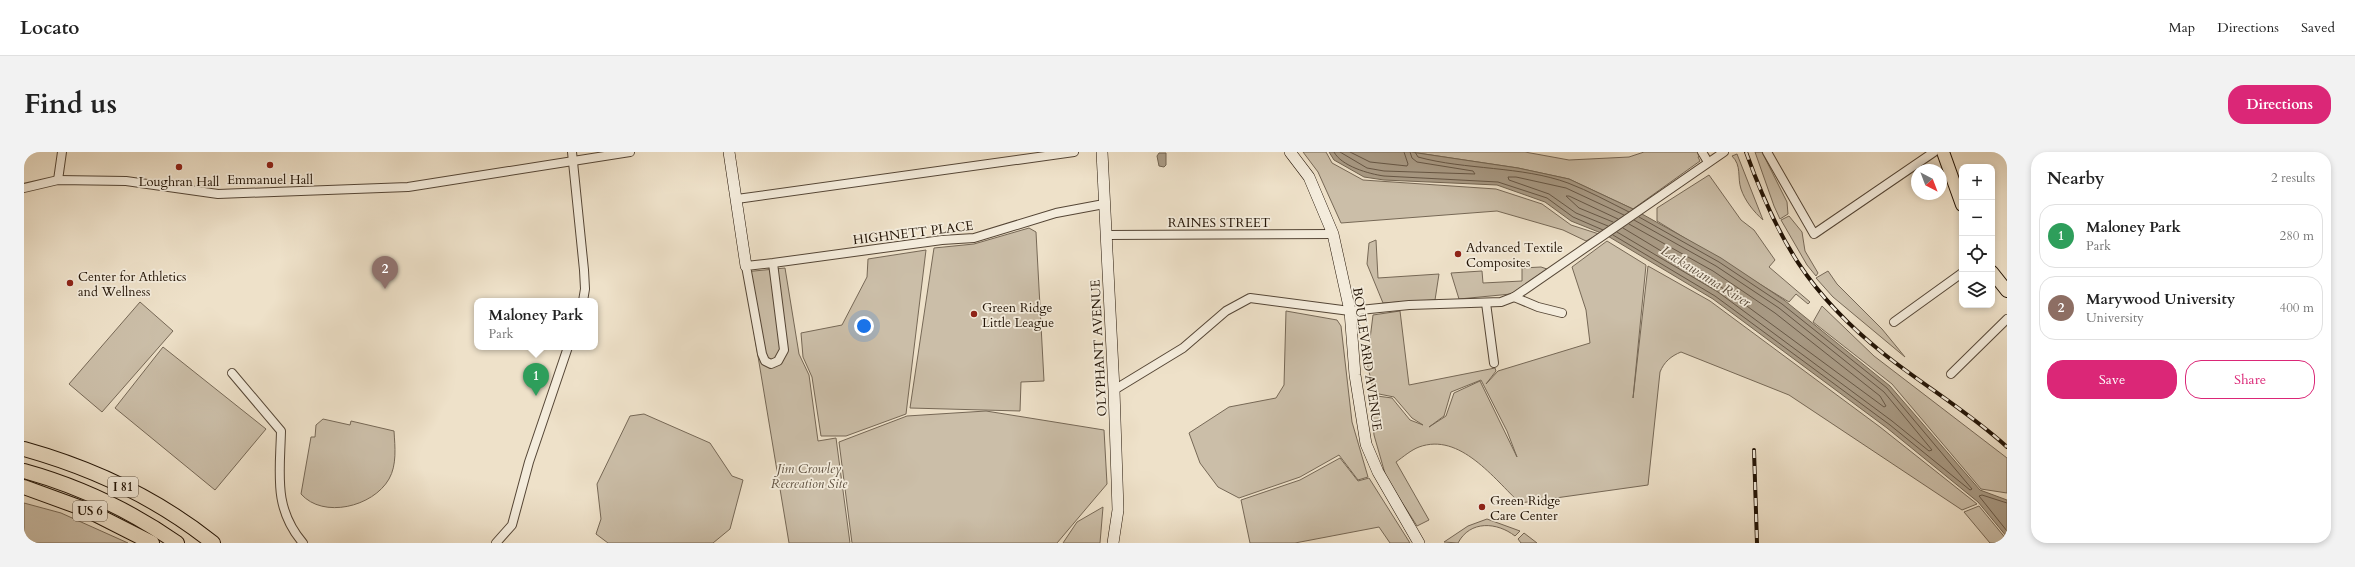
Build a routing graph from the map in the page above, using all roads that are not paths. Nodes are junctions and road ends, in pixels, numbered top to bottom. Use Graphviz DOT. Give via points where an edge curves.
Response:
graph roads {
  1 [pos="62,152"];
  2 [pos="572,152"];
  3 [pos="630,152"];
  4 [pos="729,152"];
  5 [pos="1074,152"];
  6 [pos="1102,152"];
  7 [pos="1290,152"];
  8 [pos="1702,152"];
  9 [pos="1724,152"];
  10 [pos="1767,152"];
  11 [pos="1934,152"];
  12 [pos="1943,152"];
  13 [pos="574,161"];
  14 [pos="1708,162"];
  15 [pos="58,180"];
  16 [pos="24,188"];
  17 [pos="737,199"];
  18 [pos="1960,200"];
  19 [pos="1104,204"];
  20 [pos="1333,234"];
  21 [pos="1106,235"];
  22 [pos="773,263"];
  23 [pos="746,266"];
  24 [pos="1959,275"];
  25 [pos="1995,276"];
  26 [pos="2006,289"];
  27 [pos="583,298"];
  28 [pos="1514,298"];
  29 [pos="1486,303"];
  30 [pos="1350,311"];
  31 [pos="1562,313"];
  32 [pos="2007,320"];
  33 [pos="1894,322"];
  34 [pos="567,350"];
  35 [pos="1494,363"];
  36 [pos="232,373"];
  37 [pos="1951,374"];
  38 [pos="1114,390"];
  39 [pos="24,449"];
  40 [pos="24,471"];
  41 [pos="24,487"];
  42 [pos="152,543"];
  43 [pos="177,543"];
  44 [pos="213,543"];
  45 [pos="303,543"];
  46 [pos="496,543"];
  47 [pos="1113,543"];
  48 [pos="1420,543"];
  1 -- 15 [label="street"];
  2 -- 13 [label="street"];
  3 -- 13 [label="street"];
  4 -- 17 [label="street"];
  5 -- 17 [label="street"];
  6 -- 19 [label="street, OLYPHANT AVENUE"];
  7 -- 20 [label="street, BOULEVARD AVENUE" via="1309,177"];
  8 -- 14 [label="street"];
  9 -- 14 [label="street"];
  10 -- 11 [label="street" via="1814,234"];
  12 -- 18 [label="main road"];
  13 -- 15 [label="street" via="408,187 218,194 126,181"];
  13 -- 27 [label="street" via="584,270"];
  14 -- 28 [label="street" via="1576,257"];
  15 -- 16 [label="street"];
  17 -- 23 [label="street"];
  19 -- 21 [label="street, OLYPHANT AVENUE"];
  19 -- 22 [label="street, HIGHNETT PLACE" via="1056,213 974,238"];
  20 -- 21 [label="street, RAINES STREET"];
  20 -- 30 [label="street, BOULEVARD AVENUE"];
  21 -- 38 [label="street, OLYPHANT AVENUE"];
  22 -- 23 [label="street, HIGHNETT PLACE"];
  22 -- 23 [label="street" via="784,350 778,362 771,364 765,361 762,354"];
  24 -- 33 [label="street"];
  25 -- 26 [label="main road"];
  28 -- 29 [label="street"];
  28 -- 31 [label="street"];
  29 -- 30 [label="street" via="1409,305"];
  29 -- 35 [label="street"];
  30 -- 38 [label="street" via="1250,298 1226,311 1183,348"];
  30 -- 48 [label="street, BOULEVARD AVENUE" via="1355,375 1366,444 1378,472"];
  32 -- 37 [label="street"];
  34 -- 46 [label="street" via="529,462 512,525"];
  36 -- 45 [label="street" via="281,431 280,500 291,526"];
  38 -- 47 [label="street, OLYPHANT AVENUE" via="1118,510"];
  39 -- 44 [label="highway, I 81" via="72,464 129,489 182,520"];
  40 -- 43 [label="highway, I 81" via="100,499"];
  41 -- 42 [label="highway, US 6" via="87,510"];
}
